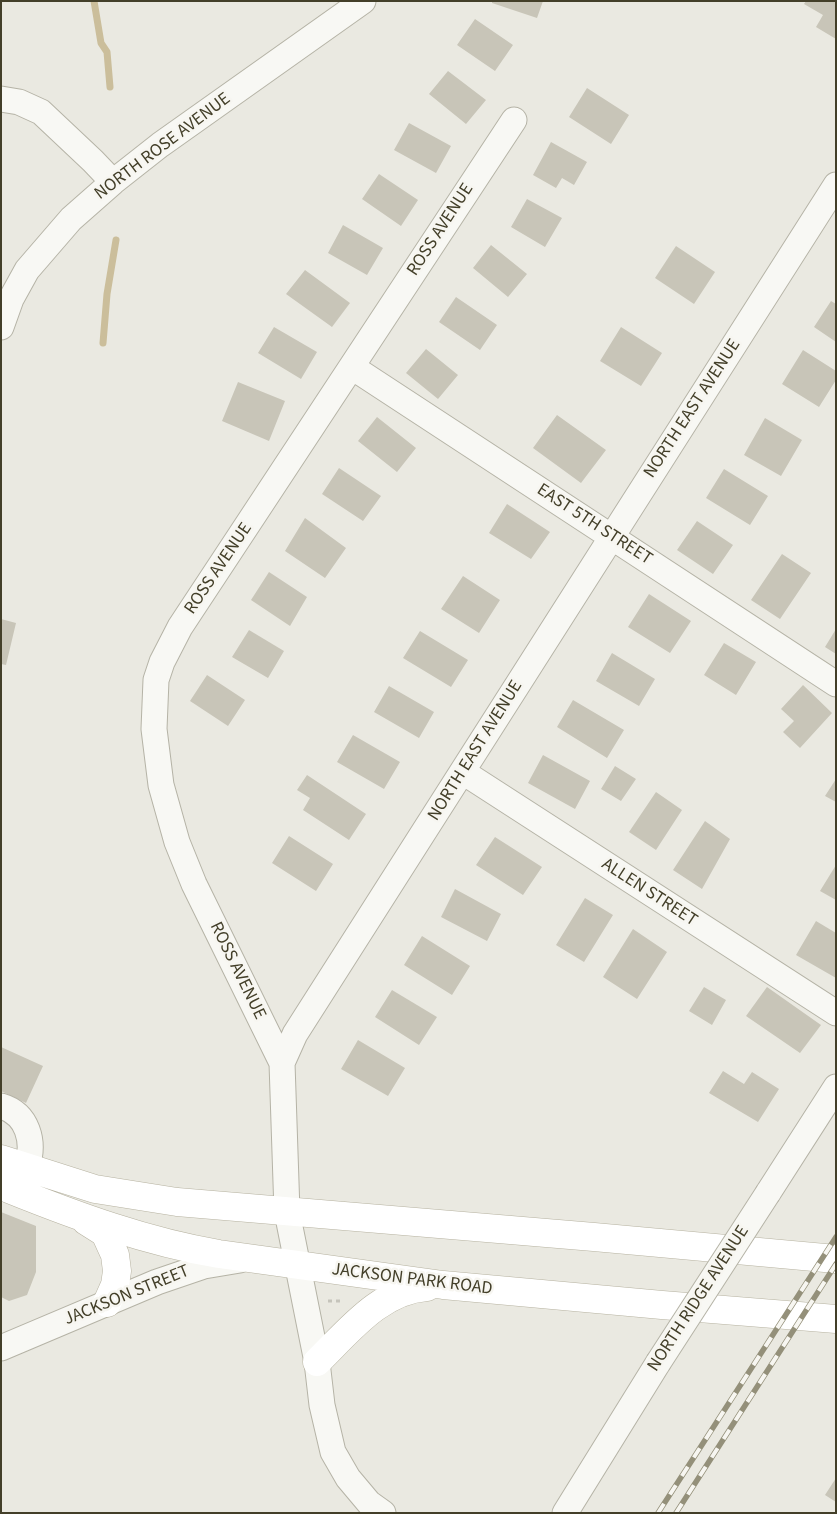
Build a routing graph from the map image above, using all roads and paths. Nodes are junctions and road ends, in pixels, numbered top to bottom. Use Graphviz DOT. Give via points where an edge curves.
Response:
graph roads {
  1 [pos="363,1"];
  2 [pos="1,99"];
  3 [pos="514,120"];
  4 [pos="113,182"];
  5 [pos="836,185"];
  6 [pos="1,327"];
  7 [pos="352,367"];
  8 [pos="611,537"];
  9 [pos="836,684"];
  10 [pos="462,772"];
  11 [pos="836,1013"];
  12 [pos="282,1063"];
  13 [pos="836,1087"];
  14 [pos="1,1106"];
  15 [pos="14,1163"];
  16 [pos="1,1183"];
  17 [pos="287,1212"];
  18 [pos="78,1216"];
  19 [pos="836,1259"];
  20 [pos="256,1260"];
  21 [pos="298,1265"];
  22 [pos="450,1286"];
  23 [pos="107,1303"];
  24 [pos="836,1319"];
  25 [pos="1,1348"];
  26 [pos="317,1362"];
  27 [pos="563,1512"];
  28 [pos="383,1513"];
  1 -- 4 [label="street, NORTH ROSE AVENUE"];
  2 -- 4 [label="street" via="19,102 41,112"];
  3 -- 7 [label="street, ROSS AVENUE"];
  4 -- 6 [label="street, NORTH ROSE AVENUE" via="71,219 28,270 11,299"];
  5 -- 8 [label="street, NORTH EAST AVENUE"];
  7 -- 8 [label="street, EAST 5TH STREET"];
  7 -- 12 [label="street, ROSS AVENUE" via="180,627 156,680 154,729 162,785 177,842 194,884"];
  8 -- 9 [label="street, EAST 5TH STREET"];
  8 -- 10 [label="street, NORTH EAST AVENUE"];
  10 -- 11 [label="street, ALLEN STREET"];
  10 -- 12 [label="street, NORTH EAST AVENUE" via="295,1034"];
  12 -- 17 [label="street, NORTH EAST AVENUE"];
  13 -- 27 [label="street, NORTH RIDGE AVENUE, bridge"];
  14 -- 15 [label="street" via="21,1118 29,1136 30,1155"];
  15 -- 17 [label="main road" via="115,1193"];
  16 -- 18 [label="main road, JACKSON PARK ROAD"];
  17 -- 19 [label="main road"];
  17 -- 21 [label="street, NORTH EAST AVENUE"];
  18 -- 20 [label="main road, JACKSON PARK ROAD" via="184,1247"];
  18 -- 23 [label="main road" via="104,1233 116,1255 115,1285"];
  20 -- 21 [label="main road, JACKSON PARK ROAD"];
  20 -- 23 [label="street, JACKSON STREET" via="204,1266"];
  21 -- 22 [label="main road, JACKSON PARK ROAD"];
  21 -- 26 [label="street, NORTH EAST AVENUE"];
  22 -- 24 [label="main road, JACKSON PARK ROAD"];
  22 -- 26 [label="main road" via="401,1292 364,1316"];
  23 -- 25 [label="street, JACKSON STREET"];
  26 -- 28 [label="street, NORTH EAST AVENUE" via="322,1405 333,1452 348,1478 369,1503"];
}
